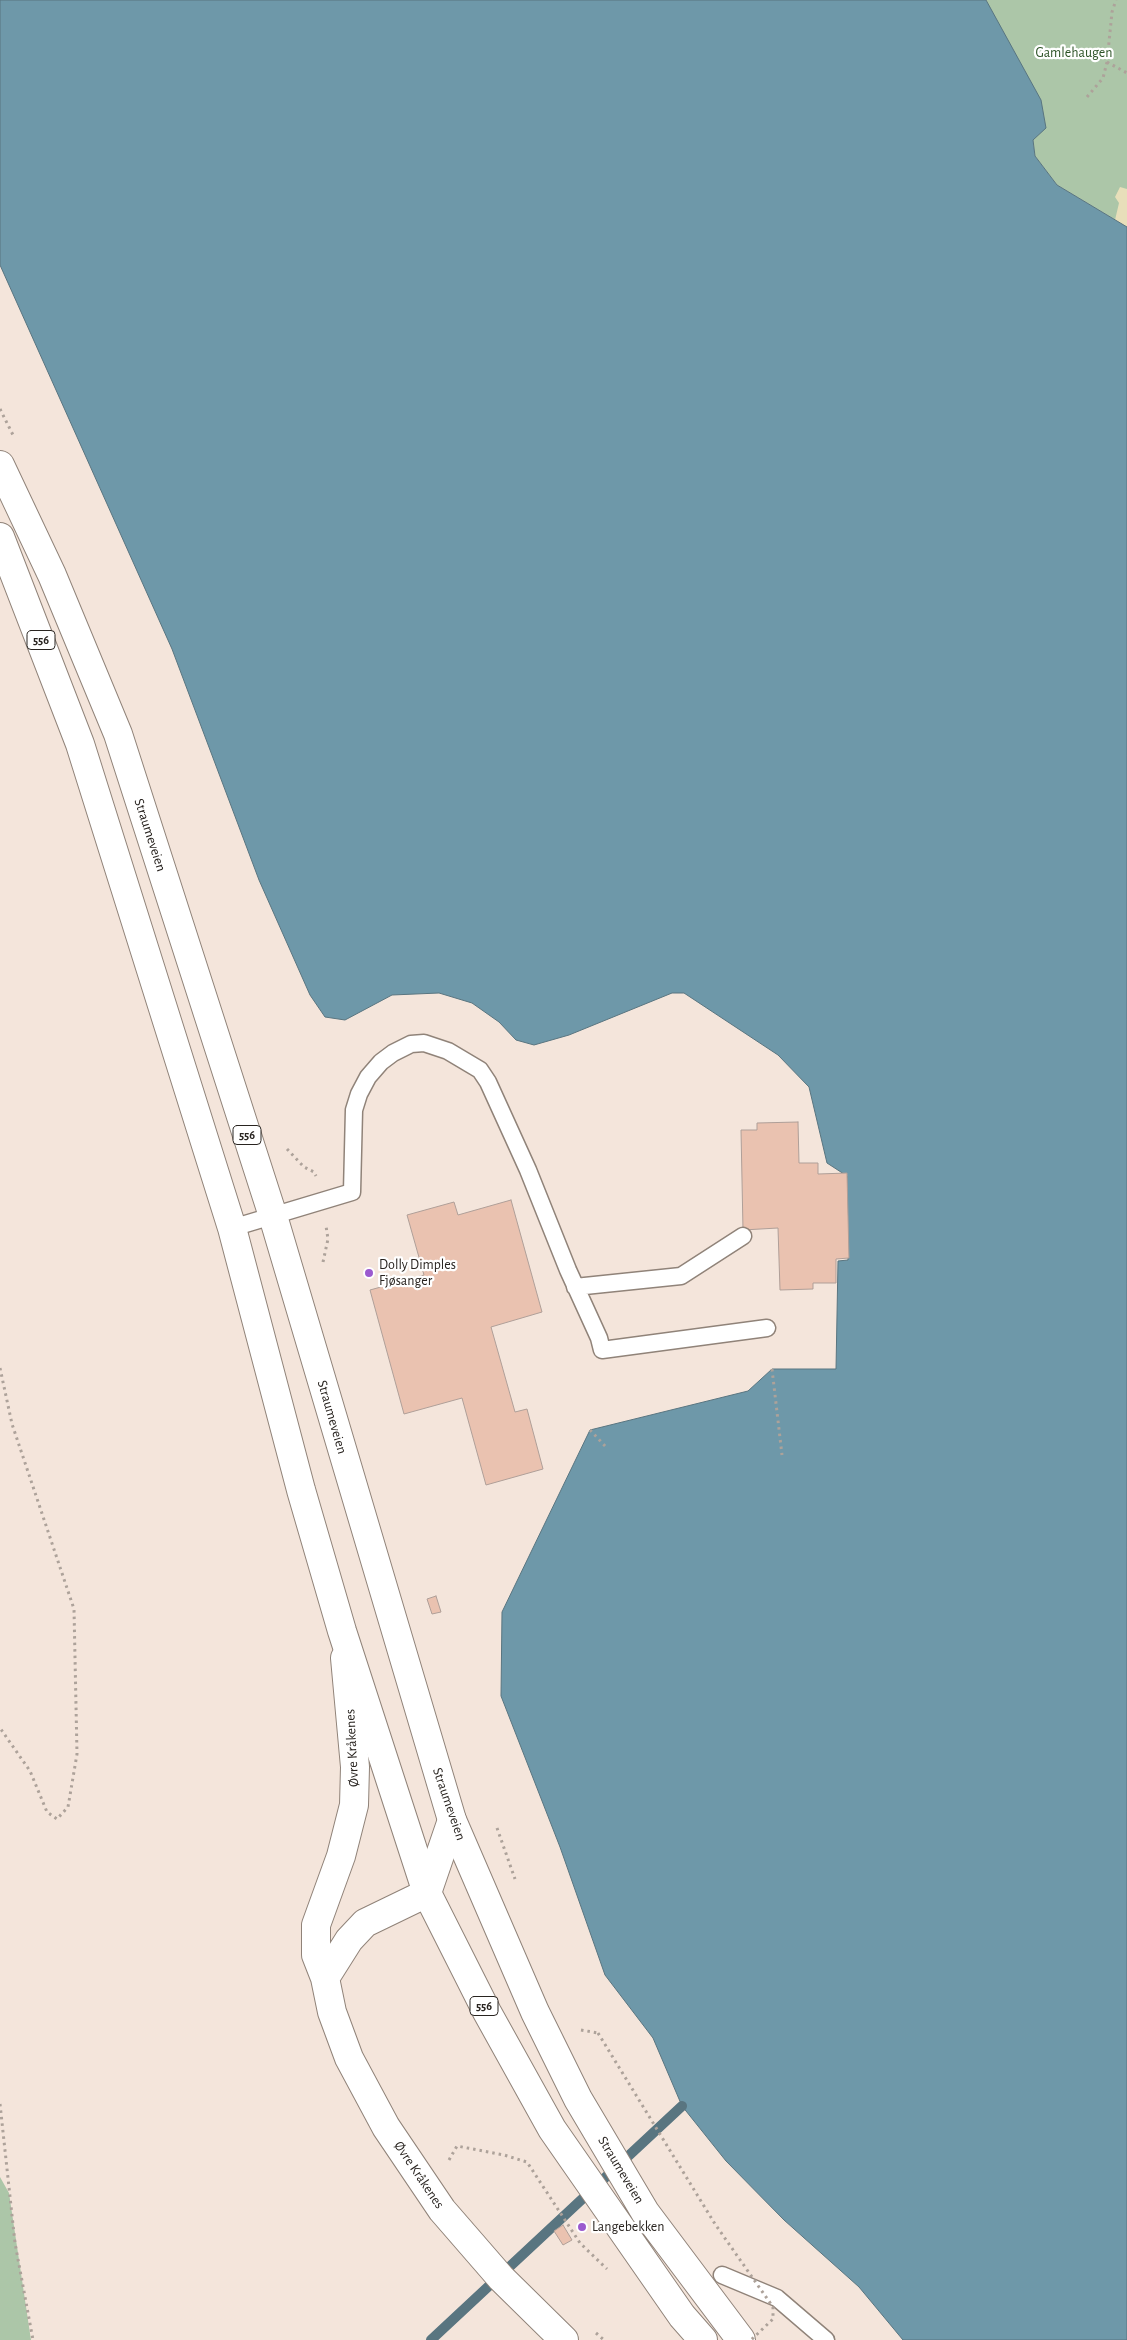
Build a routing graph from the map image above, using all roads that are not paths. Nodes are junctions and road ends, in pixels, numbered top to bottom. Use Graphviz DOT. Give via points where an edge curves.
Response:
graph roads {
  1 [pos="0,465"];
  2 [pos="0,537"];
  3 [pos="273,1216"];
  4 [pos="232,1228"];
  5 [pos="743,1236"];
  6 [pos="576,1286"];
  7 [pos="766,1328"];
  8 [pos="342,1631"];
  9 [pos="452,1820"];
  10 [pos="428,1893"];
  11 [pos="325,1978"];
  12 [pos="722,2275"];
  13 [pos="755,2333"];
  14 [pos="564,2340"];
  15 [pos="703,2340"];
  16 [pos="826,2340"];
  1 -- 3 [label="main road, Straumeveien / 556" via="52,575 118,734"];
  2 -- 4 [label="main road, 556" via="80,744"];
  3 -- 4 [label="lane"];
  3 -- 6 [label="lane" via="352,1192 354,1110 359,1094 380,1062 411,1044 424,1042 448,1051 480,1070 488,1082"];
  3 -- 9 [label="main road, Straumeveien / 556"];
  4 -- 8 [label="main road, 556"];
  5 -- 6 [label="lane" via="681,1276"];
  6 -- 7 [label="lane" via="602,1350"];
  8 -- 10 [label="main road, 556"];
  8 -- 11 [label="main road, Øvre Kråkenes" via="355,1767 354,1805 341,1856 316,1925 316,1955"];
  9 -- 10 [label="main road"];
  9 -- 13 [label="main road, Straumeveien / 556" via="535,2012 578,2099 646,2212"];
  10 -- 11 [label="main road" via="365,1923 349,1940"];
  10 -- 15 [label="main road, 556" via="487,2012 552,2129 682,2316"];
  11 -- 14 [label="main road, Øvre Kråkenes" via="332,2012 349,2058 386,2127 442,2210 501,2278"];
  12 -- 16 [label="lane" via="777,2298"];
}
